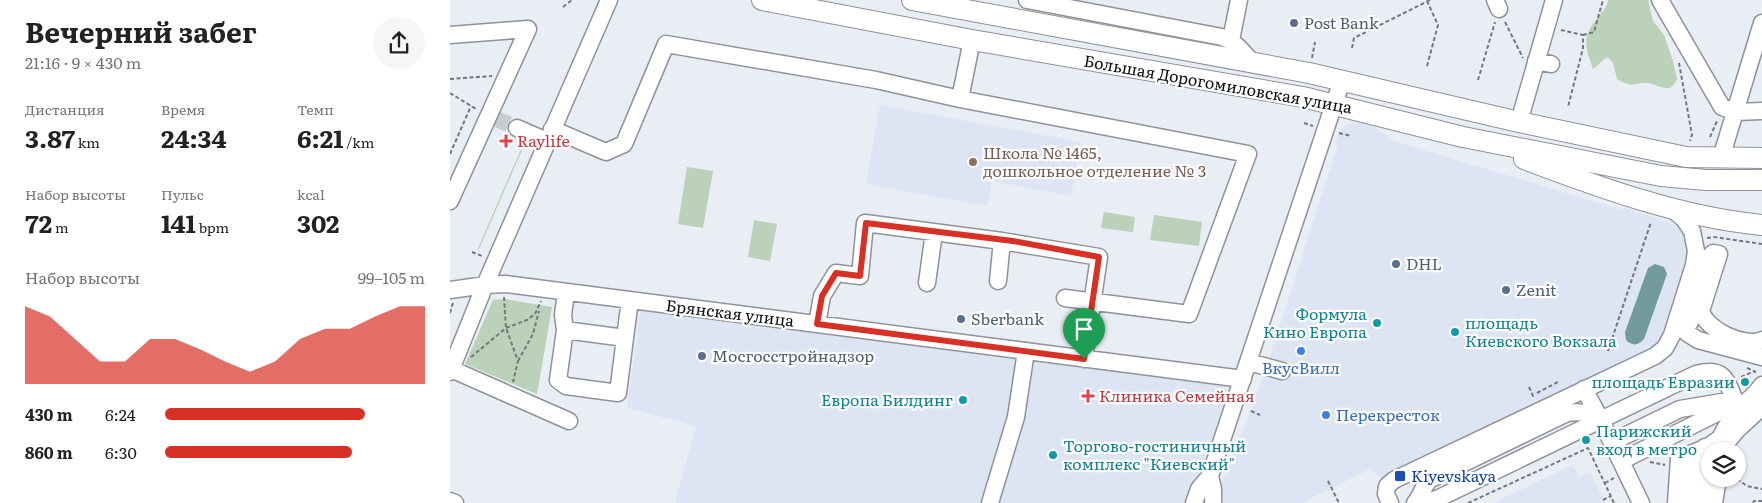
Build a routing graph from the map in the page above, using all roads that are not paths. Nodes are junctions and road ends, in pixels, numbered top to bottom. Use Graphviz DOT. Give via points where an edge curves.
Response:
graph roads {
  1 [pos="609,0"];
  2 [pos="762,0"];
  3 [pos="912,0"];
  4 [pos="1027,0"];
  5 [pos="1239,0"];
  6 [pos="1554,0"];
  7 [pos="1660,0"];
  8 [pos="1762,23"];
  9 [pos="450,35"];
  10 [pos="972,40"];
  11 [pos="1231,40"];
  12 [pos="1255,62"];
  13 [pos="1342,80"];
  14 [pos="1250,87"];
  15 [pos="960,99"];
  16 [pos="1335,104"];
  17 [pos="1728,109"];
  18 [pos="1762,111"];
  19 [pos="1519,122"];
  20 [pos="517,128"];
  21 [pos="550,135"];
  22 [pos="1463,137"];
  23 [pos="1721,158"];
  24 [pos="1762,158"];
  25 [pos="1762,180"];
  26 [pos="450,201"];
  27 [pos="1672,208"];
  28 [pos="1762,225"];
  29 [pos="934,232"];
  30 [pos="1002,240"];
  31 [pos="998,281"];
  32 [pos="927,283"];
  33 [pos="485,284"];
  34 [pos="566,292"];
  35 [pos="454,296"];
  36 [pos="1065,298"];
  37 [pos="630,300"];
  38 [pos="1092,302"];
  39 [pos="1690,322"];
  40 [pos="817,324"];
  41 [pos="565,330"];
  42 [pos="625,338"];
  43 [pos="1734,339"];
  44 [pos="1762,340"];
  45 [pos="1026,351"];
  46 [pos="1084,359"];
  47 [pos="1249,362"];
  48 [pos="455,367"];
  49 [pos="1282,371"];
  50 [pos="1760,371"];
  51 [pos="1243,379"];
  52 [pos="1584,389"];
  53 [pos="1762,397"];
  54 [pos="1739,402"];
  55 [pos="1762,407"];
  56 [pos="1601,420"];
  57 [pos="569,421"];
  58 [pos="1612,442"];
  59 [pos="1715,442"];
  60 [pos="1722,442"];
  61 [pos="1701,451"];
  62 [pos="1621,461"];
  63 [pos="1701,472"];
  64 [pos="1210,476"];
  65 [pos="1703,487"];
  66 [pos="1712,487"];
  67 [pos="1716,487"];
  68 [pos="450,501"];
  69 [pos="455,503"];
  70 [pos="990,503"];
  71 [pos="1194,503"];
  72 [pos="1214,503"];
  73 [pos="1390,503"];
  74 [pos="1415,503"];
  75 [pos="1425,503"];
  76 [pos="1641,503"];
  77 [pos="1676,503"];
  78 [pos="1688,503"];
  79 [pos="1700,503"];
  80 [pos="1713,503"];
  1 -- 21 [label="street"];
  2 -- 10 [label="main road, Большая Дорогомиловская улица"];
  3 -- 12 [label="main road, Большая Дорогомиловская улица"];
  4 -- 11 [label="street"];
  5 -- 11 [label="street"];
  6 -- 19 [label="street"];
  7 -- 17 [label="street"];
  8 -- 17 [label="street"];
  9 -- 26 [label="street" via="528,29 491,117"];
  10 -- 14 [label="main road, Большая Дорогомиловская улица"];
  10 -- 15 [label="street"];
  11 -- 12 [label="street"];
  12 -- 13 [label="main road, Большая Дорогомиловская улица"];
  12 -- 14 [label="street" via="1263,68 1265,77 1260,85"];
  13 -- 16 [label="street"];
  13 -- 19 [label="main road, Большая Дорогомиловская улица"];
  14 -- 16 [label="main road, Большая Дорогомиловская улица"];
  15 -- 21 [label="street" via="876,80 666,44 624,144 606,152"];
  15 -- 38 [label="street" via="1248,154 1189,314"];
  16 -- 22 [label="main road, Большая Дорогомиловская улица"];
  16 -- 47 [label="street"];
  17 -- 18 [label="street"];
  17 -- 23 [label="street"];
  19 -- 23 [label="main road, Большая Дорогомиловская улица" via="1686,157"];
  20 -- 21 [label="street"];
  21 -- 33 [label="street"];
  22 -- 25 [label="main road, Большая Дорогомиловская улица" via="1661,176"];
  22 -- 27 [label="main road" via="1580,180"];
  23 -- 24 [label="main road, Большая Дорогомиловская улица"];
  27 -- 28 [label="main road"];
  27 -- 52 [label="street" via="1692,231 1696,251 1672,335 1665,348 1655,356"];
  29 -- 30 [label="street"];
  29 -- 32 [label="street"];
  29 -- 40 [label="street" via="866,223 860,276 836,273 822,296"];
  30 -- 31 [label="street"];
  30 -- 38 [label="street" via="1099,257"];
  33 -- 34 [label="street, Брянская улица"];
  33 -- 35 [label="street, Брянская улица"];
  33 -- 48 [label="street"];
  34 -- 37 [label="street, Брянская улица"];
  34 -- 41 [label="street" via="562,316"];
  36 -- 38 [label="street"];
  37 -- 40 [label="street, Брянская улица"];
  37 -- 42 [label="street"];
  38 -- 46 [label="street"];
  39 -- 43 [label="street" via="1698,321 1717,337"];
  39 -- 43 [label="street" via="1709,257 1713,253 1719,254 1701,311 1716,329"];
  39 -- 50 [label="street" via="1687,333"];
  40 -- 45 [label="street, Брянская улица"];
  41 -- 42 [label="street"];
  41 -- 42 [label="street" via="558,380 566,386 618,393"];
  43 -- 44 [label="street" via="1748,343"];
  45 -- 46 [label="street, Брянская улица"];
  45 -- 70 [label="street" via="1016,417"];
  46 -- 51 [label="street, Брянская улица"];
  47 -- 49 [label="street"];
  47 -- 51 [label="street"];
  48 -- 57 [label="street"];
  50 -- 54 [label="street" via="1757,392"];
  51 -- 64 [label="street"];
  52 -- 56 [label="street"];
  52 -- 73 [label="street" via="1394,480 1387,486"];
  53 -- 54 [label="street" via="1754,402"];
  54 -- 56 [label="street" via="1724,376 1708,371"];
  54 -- 58 [label="street" via="1690,406"];
  54 -- 59 [label="street"];
  54 -- 62 [label="street"];
  55 -- 60 [label="street"];
  56 -- 58 [label="street"];
  56 -- 74 [label="street" via="1589,413 1567,414 1428,480"];
  56 -- 75 [label="street"];
  58 -- 62 [label="street"];
  61 -- 77 [label="street" via="1679,459"];
  62 -- 76 [label="street"];
  63 -- 78 [label="street"];
  64 -- 71 [label="street"];
  64 -- 72 [label="street"];
  65 -- 79 [label="street"];
  66 -- 80 [label="street"];
  67 -- 80 [label="street"];
  68 -- 69 [label="street"];
}
